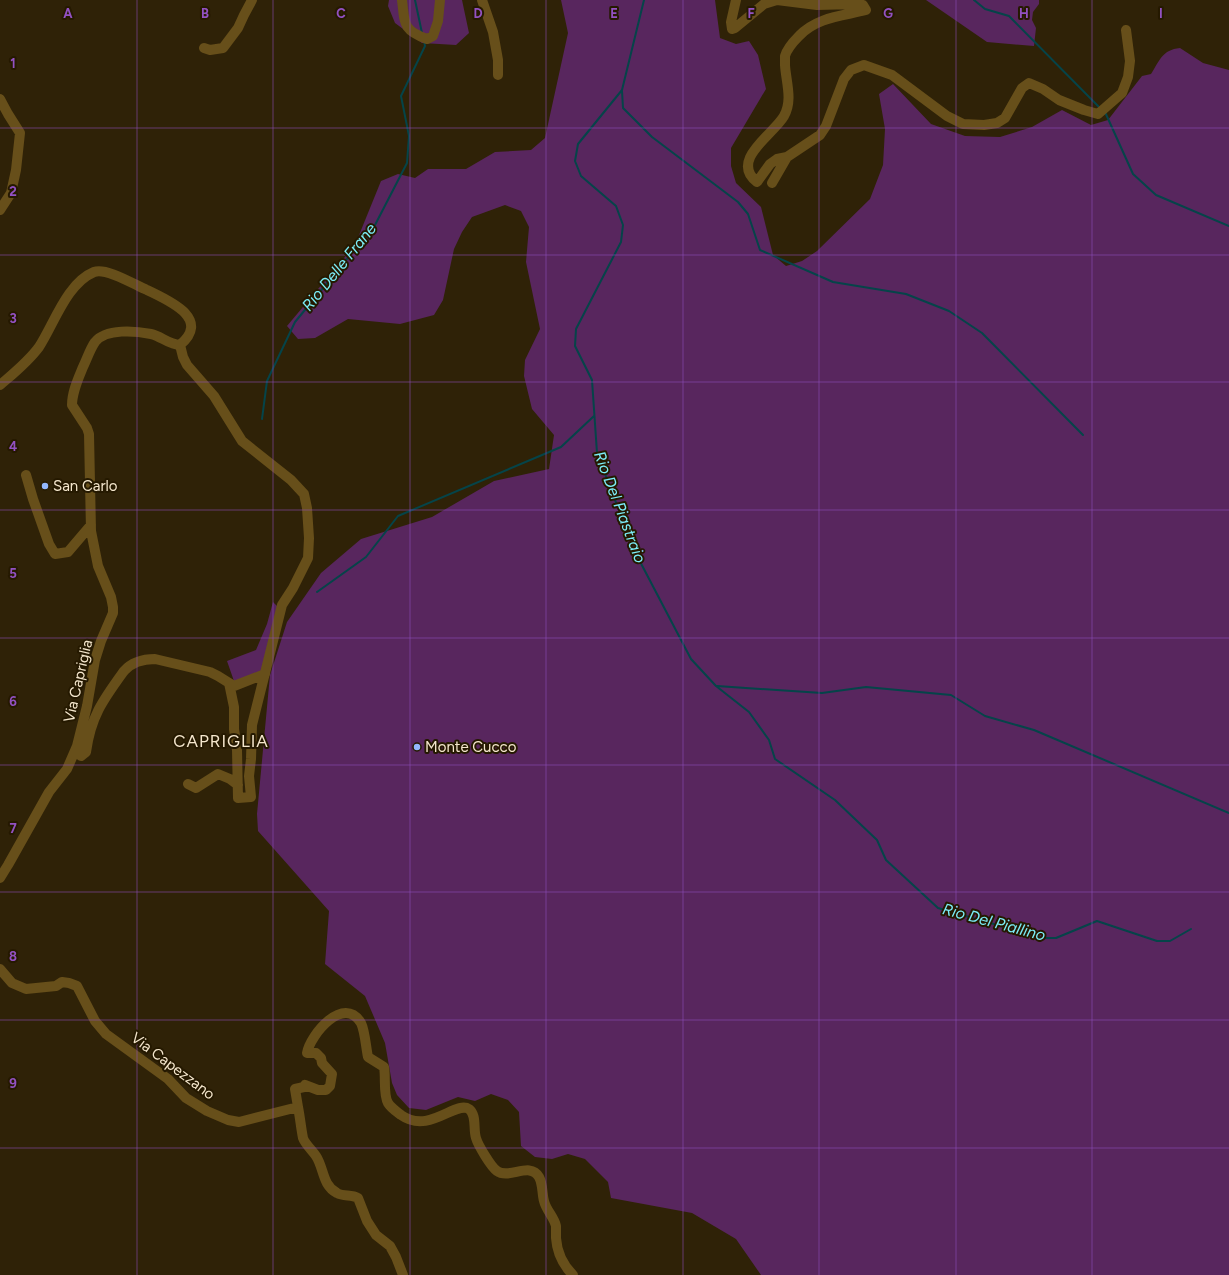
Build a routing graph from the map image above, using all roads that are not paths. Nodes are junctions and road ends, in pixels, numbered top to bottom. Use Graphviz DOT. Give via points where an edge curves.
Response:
graph roads {
  1 [pos="252,0"];
  2 [pos="402,0"];
  3 [pos="440,0"];
  4 [pos="482,0"];
  5 [pos="736,0"];
  6 [pos="777,0"];
  7 [pos="1126,30"];
  8 [pos="204,48"];
  9 [pos="498,76"];
  10 [pos="0,99"];
  11 [pos="787,157"];
  12 [pos="772,183"];
  13 [pos="0,210"];
  14 [pos="180,344"];
  15 [pos="0,385"];
  16 [pos="26,475"];
  17 [pos="91,525"];
  18 [pos="265,674"];
  19 [pos="229,683"];
  20 [pos="77,746"];
  21 [pos="188,784"];
  22 [pos="238,785"];
  23 [pos="0,878"];
  24 [pos="0,969"];
  25 [pos="298,1107"];
  26 [pos="403,1275"];
  27 [pos="573,1275"];
  1 -- 8 [label="street" via="238,28 223,48"];
  2 -- 3 [label="street" via="406,26 414,35 426,39 433,36 438,21"];
  4 -- 9 [label="street" via="493,32"];
  5 -- 6 [label="street" via="732,28 764,4"];
  6 -- 11 [label="street" via="817,5 856,4 863,5 866,10 831,17 816,24 800,35 785,56 788,107 783,117 754,150 747,169 751,178 757,182 770,164"];
  7 -- 11 [label="street" via="1130,61 1128,77 1122,93 1098,114 1059,100 1043,89 1028,84 1022,88 1005,118 997,123 963,124 947,116 892,75 864,65 851,70 844,79 820,135"];
  10 -- 13 [label="street" via="20,133 16,170 10,193"];
  11 -- 12 [label="street"];
  14 -- 15 [label="street" via="191,326 183,309 111,274 98,271 88,275 75,287 35,352"];
  14 -- 17 [label="street, Via Capriglia" via="172,344 154,335 120,332 100,337 94,344 80,373 72,401 89,434"];
  14 -- 18 [label="street" via="187,365 214,396 242,441 291,480 304,494 309,538 308,558 282,605"];
  16 -- 17 [label="street" via="32,499 55,554 68,552"];
  17 -- 20 [label="street, Via Capriglia" via="96,555 111,597 113,613 95,660"];
  18 -- 19 [label="street" via="234,686"];
  18 -- 22 [label="street" via="252,725 249,776 251,797 238,798"];
  19 -- 20 [label="street" via="210,672 155,659 147,659 128,666 96,713 83,755 76,751"];
  19 -- 22 [label="street" via="234,707"];
  20 -- 23 [label="street" via="67,769 48,792"];
  21 -- 22 [label="street" via="196,788 218,774"];
  24 -- 25 [label="street, Via Capezzano" via="12,984 26,989 56,986 62,982 77,986 95,1021 106,1034 168,1079 186,1098 207,1111 239,1122"];
  25 -- 26 [label="street" via="304,1140 317,1157 328,1186 336,1193 358,1198 367,1221 376,1235 390,1246"];
  25 -- 27 [label="street" via="295,1089 306,1084 318,1090 326,1090 330,1086 332,1074 316,1053 307,1053 308,1046 334,1016 340,1013 350,1014 361,1023 368,1057 384,1067 385,1093 394,1110 405,1118 417,1122 429,1121 462,1107 468,1109 473,1114 476,1138 490,1164 497,1171 504,1174 526,1170 539,1177 544,1202 556,1225 557,1251"];
}
